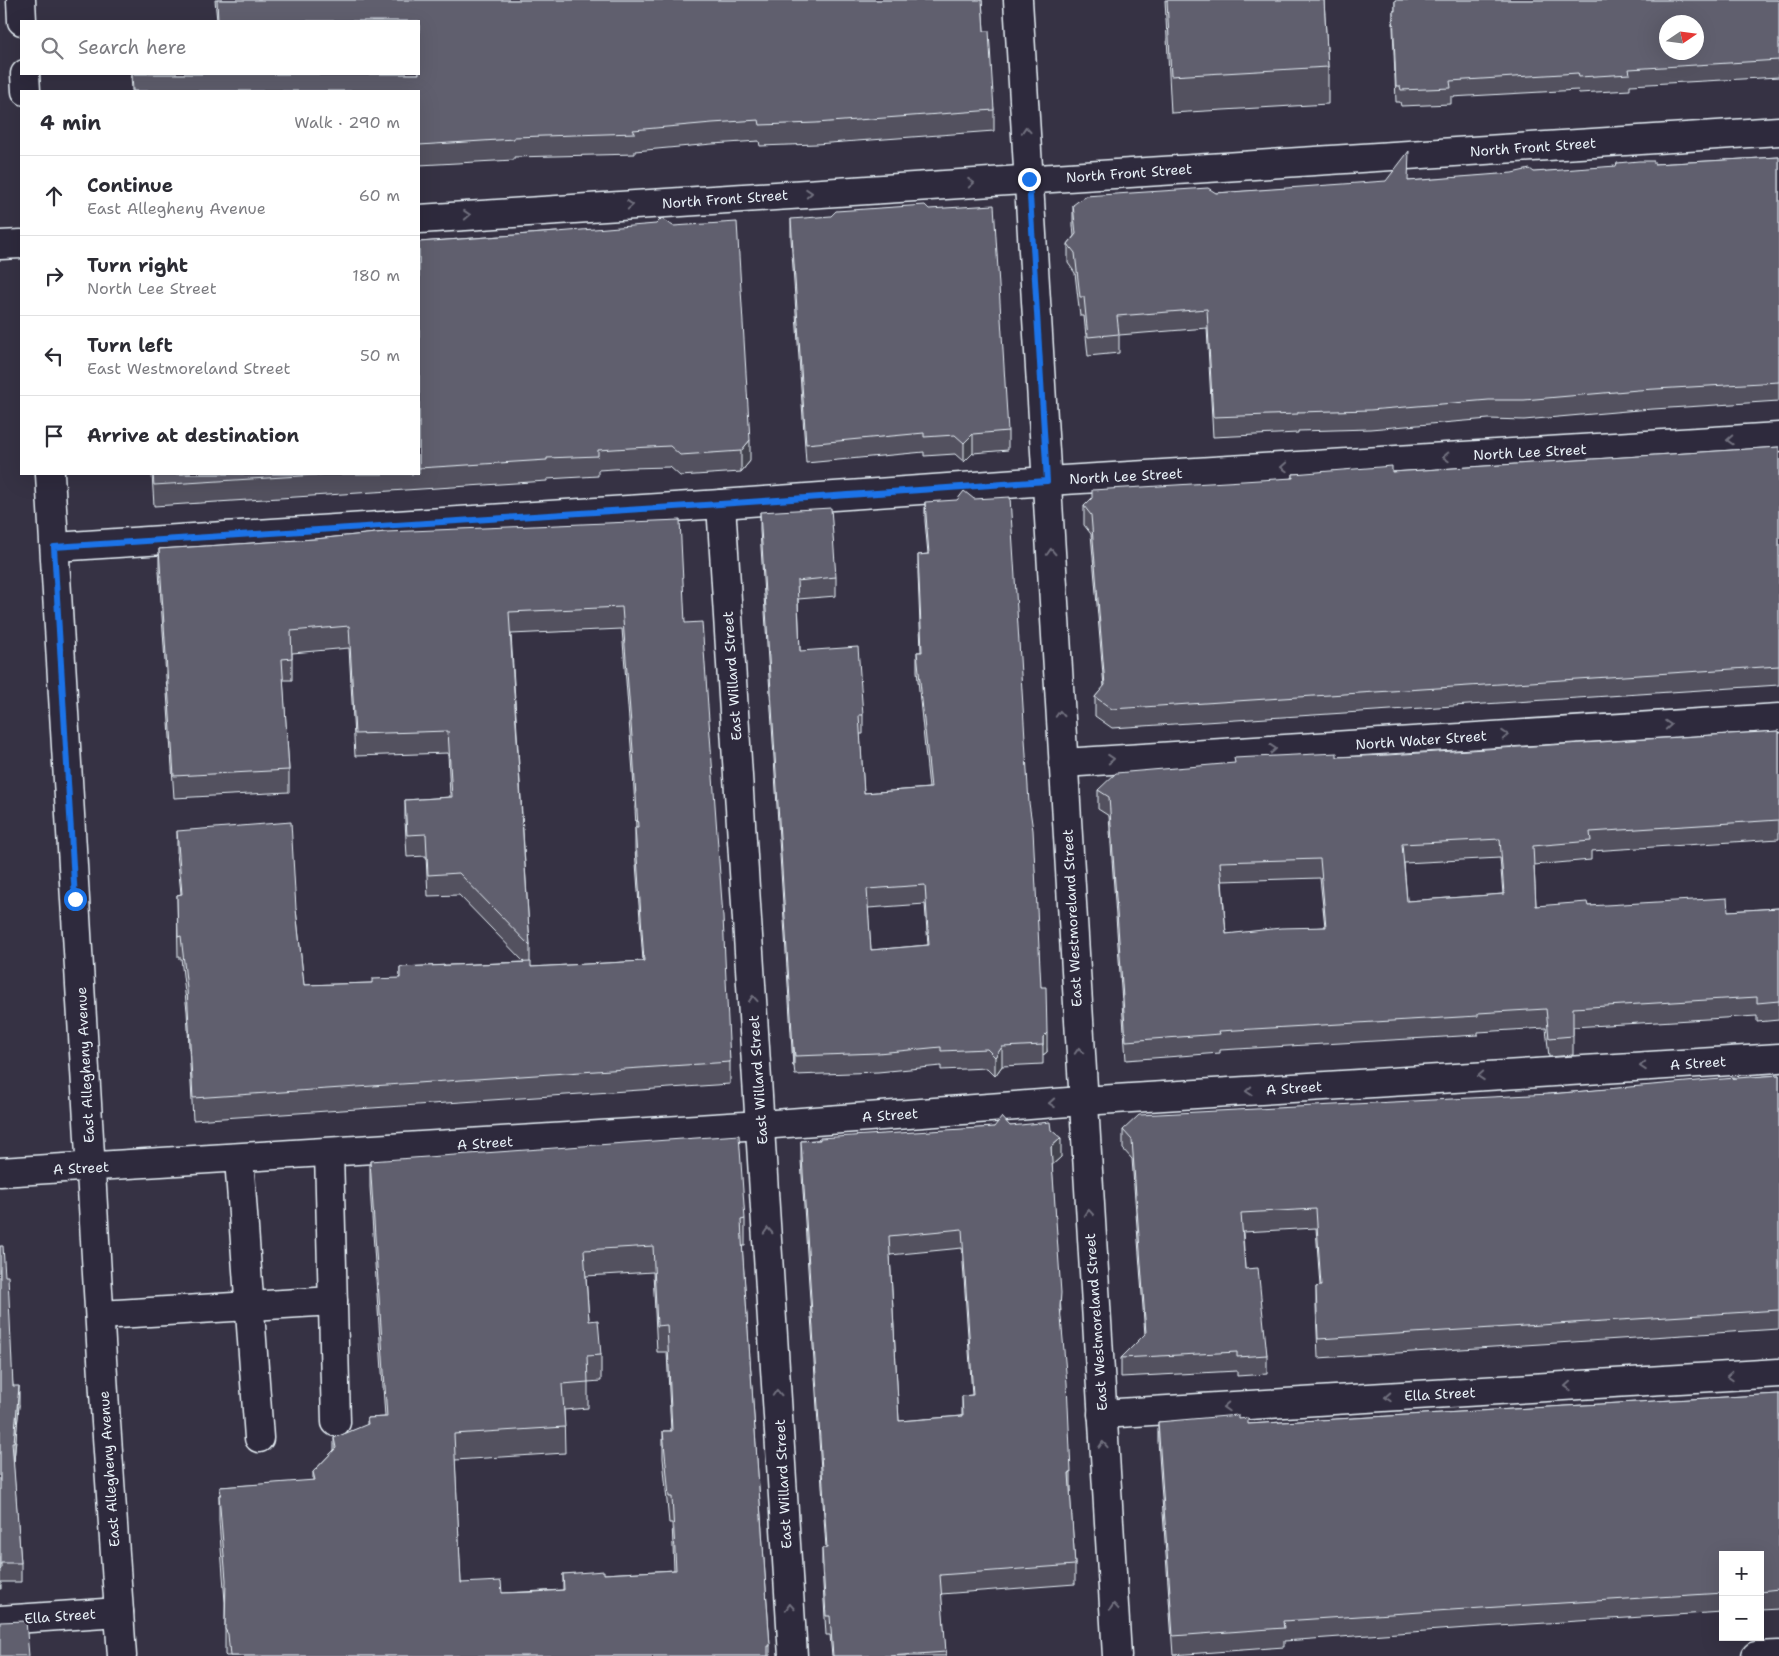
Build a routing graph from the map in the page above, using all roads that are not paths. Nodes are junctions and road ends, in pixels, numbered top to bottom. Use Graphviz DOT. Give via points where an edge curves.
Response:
graph roads {
  1 [pos="20,0"];
  2 [pos="1018,0"];
  3 [pos="22,20"];
  4 [pos="25,75"];
  5 [pos="26,90"];
  6 [pos="1779,131"];
  7 [pos="1029,179"];
  8 [pos="420,219"];
  9 [pos="20,244"];
  10 [pos="0,245"];
  11 [pos="1779,437"];
  12 [pos="50,475"];
  13 [pos="1047,481"];
  14 [pos="720,504"];
  15 [pos="54,547"];
  16 [pos="1779,718"];
  17 [pos="1062,762"];
  18 [pos="1779,1058"];
  19 [pos="1082,1101"];
  20 [pos="761,1125"];
  21 [pos="329,1153"];
  22 [pos="239,1158"];
  23 [pos="92,1167"];
  24 [pos="0,1172"];
  25 [pos="332,1301"];
  26 [pos="251,1306"];
  27 [pos="100,1315"];
  28 [pos="1779,1373"];
  29 [pos="1102,1414"];
  30 [pos="336,1422"];
  31 [pos="259,1438"];
  32 [pos="119,1612"];
  33 [pos="0,1620"];
  34 [pos="1779,1655"];
  35 [pos="122,1656"];
  36 [pos="793,1656"];
  37 [pos="1116,1656"];
  38 [pos="1756,1656"];
  1 -- 3 [label="street"];
  7 -- 2 [label="street, East Westmoreland Street, one-way"];
  4 -- 5 [label="street"];
  6 -- 7 [label="street, North Front Street"];
  8 -- 7 [label="street, North Front Street, one-way"];
  7 -- 13 [label="street, East Westmoreland Street"];
  9 -- 10 [label="street"];
  11 -- 13 [label="street, North Lee Street, one-way"];
  12 -- 15 [label="street, East Allegheny Avenue"];
  13 -- 14 [label="street, North Lee Street"];
  17 -- 13 [label="street, East Westmoreland Street, one-way"];
  14 -- 15 [label="street, North Lee Street"];
  20 -- 14 [label="street, East Willard Street, one-way"];
  15 -- 23 [label="street, East Allegheny Avenue"];
  17 -- 16 [label="street, North Water Street, one-way"];
  19 -- 17 [label="street, East Westmoreland Street, one-way"];
  18 -- 19 [label="street, A Street, one-way"];
  19 -- 20 [label="street, A Street, one-way"];
  29 -- 19 [label="street, East Westmoreland Street, one-way"];
  20 -- 21 [label="street, A Street"];
  36 -- 20 [label="street, East Willard Street, one-way"];
  21 -- 22 [label="street, A Street"];
  21 -- 25 [label="street"];
  22 -- 23 [label="street, A Street"];
  22 -- 26 [label="street"];
  23 -- 24 [label="street, A Street"];
  23 -- 27 [label="street, East Allegheny Avenue"];
  25 -- 26 [label="street"];
  25 -- 30 [label="street"];
  26 -- 27 [label="street"];
  26 -- 31 [label="street"];
  27 -- 32 [label="street, East Allegheny Avenue"];
  28 -- 29 [label="street, Ella Street, one-way"];
  37 -- 29 [label="street, East Westmoreland Street, one-way"];
  32 -- 33 [label="street, Ella Street"];
  32 -- 35 [label="street, East Allegheny Avenue"];
  34 -- 38 [label="street"];
}
